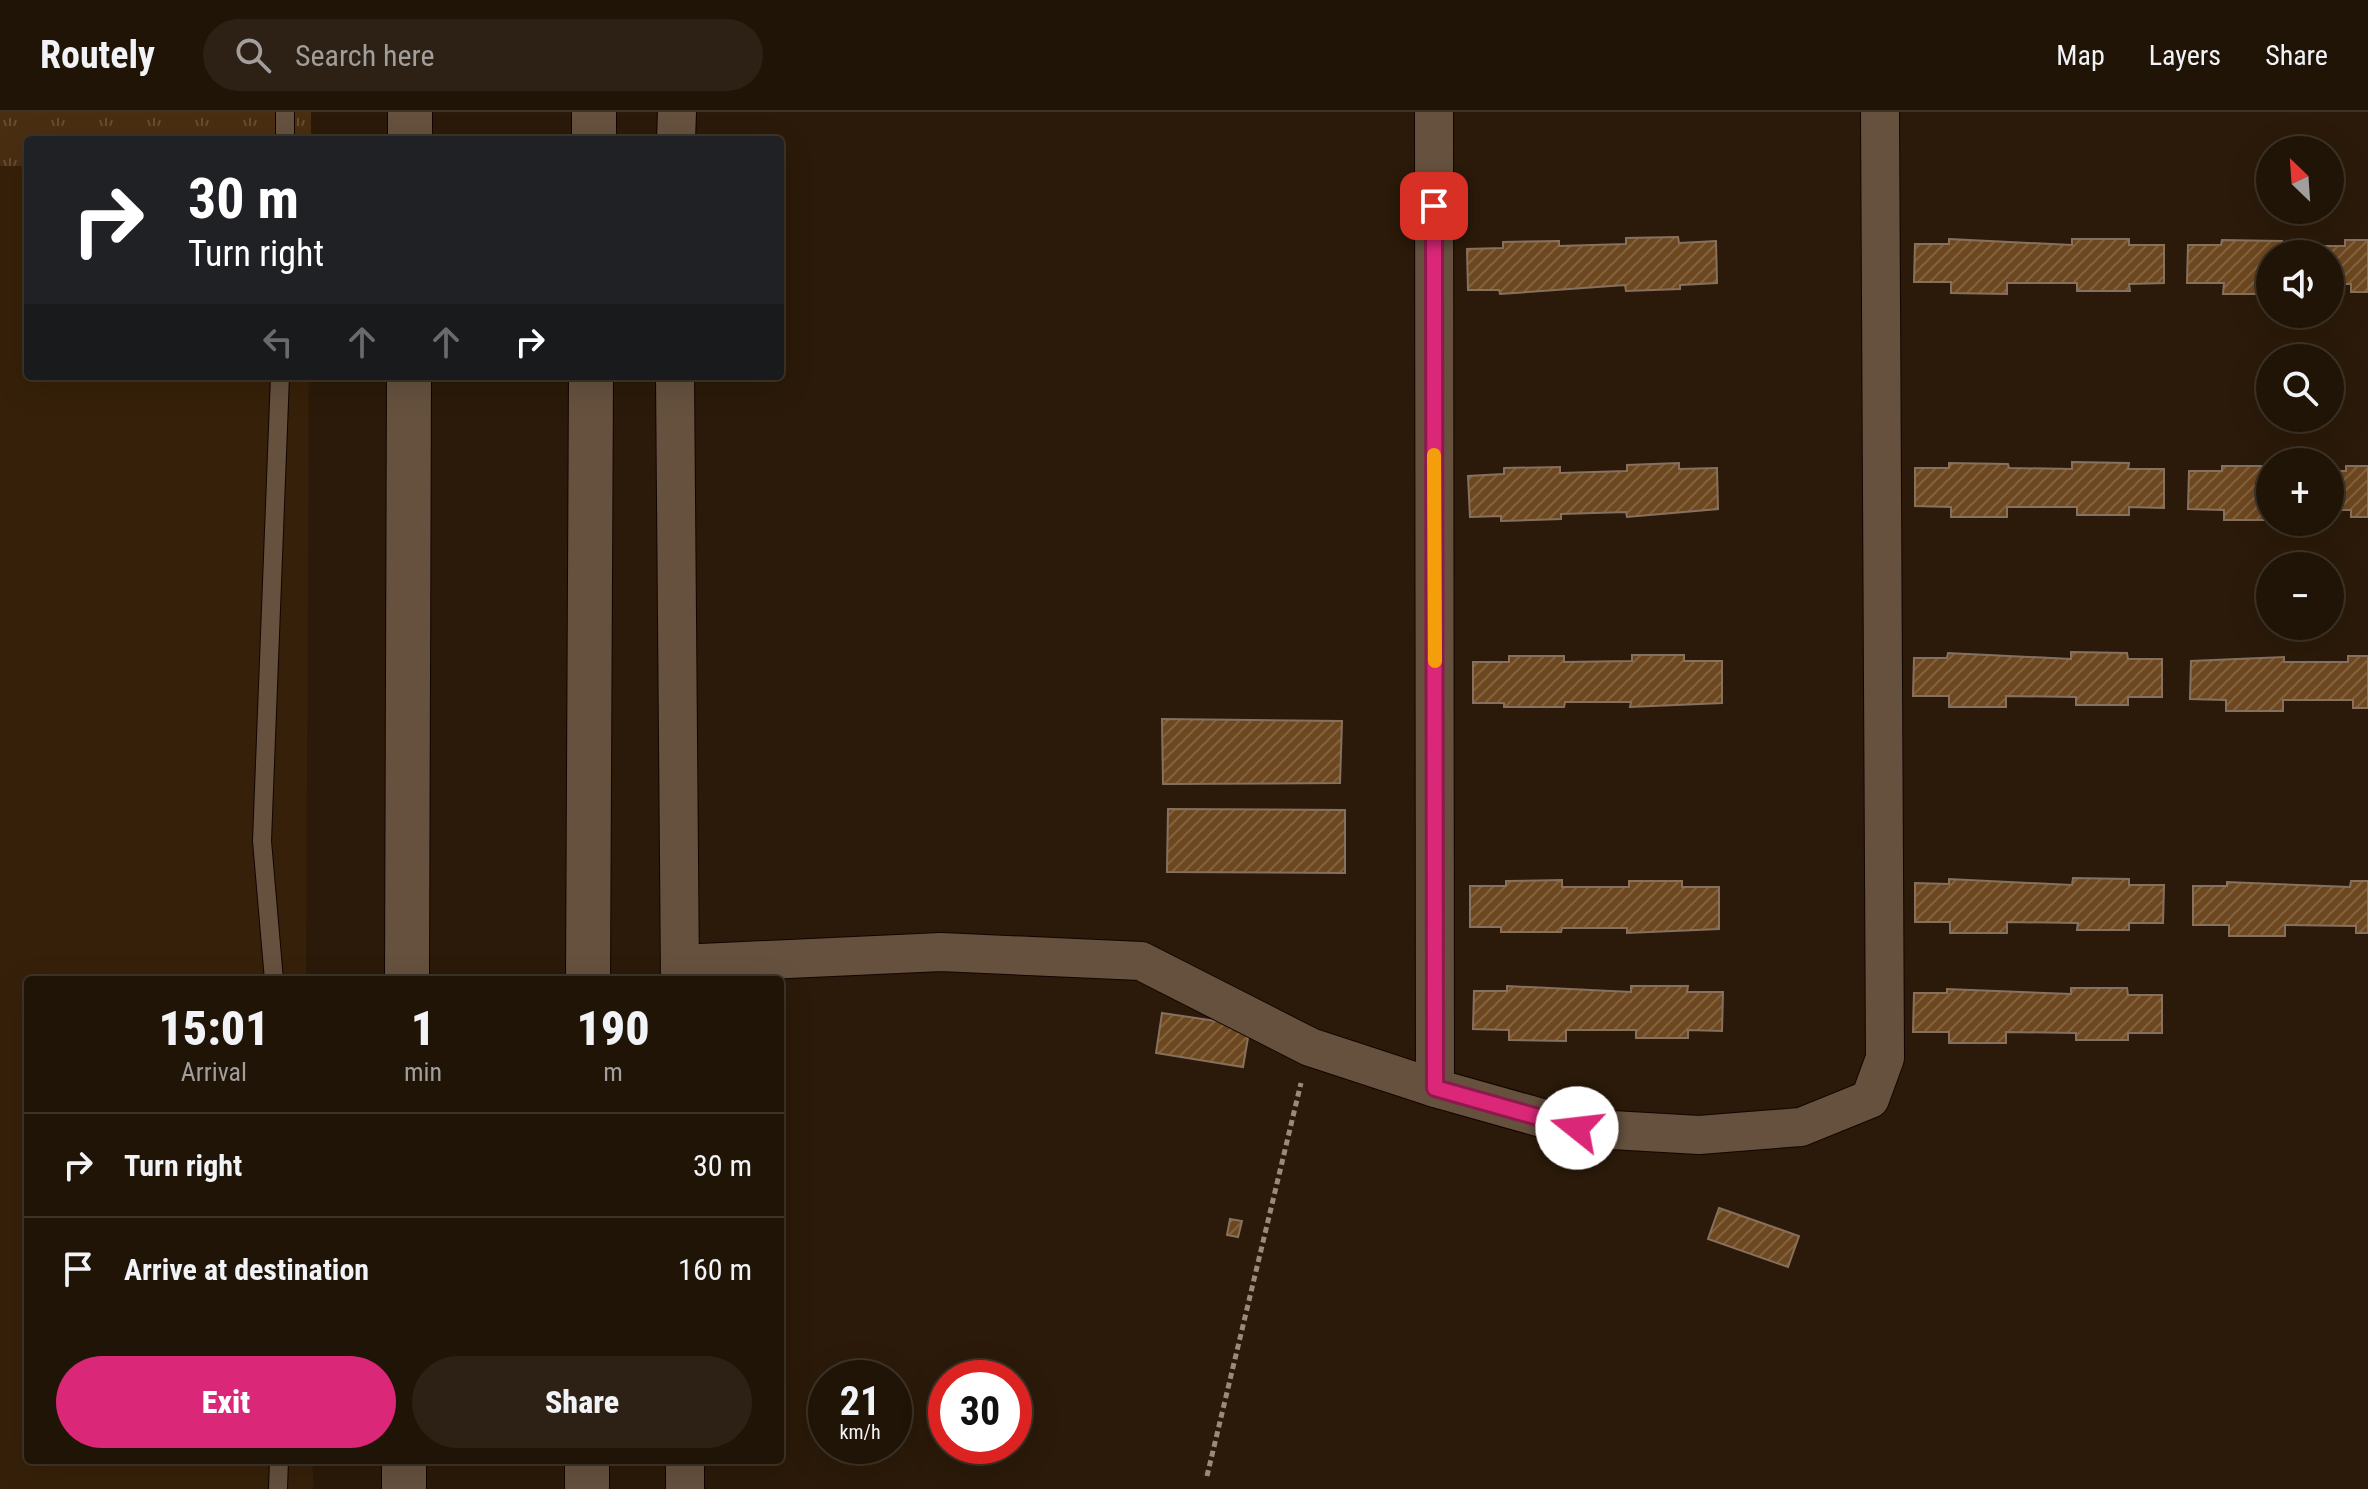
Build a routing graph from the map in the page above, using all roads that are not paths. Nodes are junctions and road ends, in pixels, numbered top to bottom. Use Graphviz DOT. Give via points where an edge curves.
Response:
graph roads {
  1 [pos="285,112"];
  2 [pos="410,112"];
  3 [pos="594,112"];
  4 [pos="677,112"];
  5 [pos="1434,112"];
  6 [pos="1880,112"];
  7 [pos="285,136"];
  8 [pos="410,136"];
  9 [pos="594,136"];
  10 [pos="676,136"];
  11 [pos="280,380"];
  12 [pos="409,380"];
  13 [pos="591,380"];
  14 [pos="675,380"];
  15 [pos="680,972"];
  16 [pos="274,976"];
  17 [pos="407,976"];
  18 [pos="588,976"];
  19 [pos="1435,1088"];
  20 [pos="279,1464"];
  21 [pos="404,1464"];
  22 [pos="587,1464"];
  23 [pos="685,1464"];
  24 [pos="278,1489"];
  25 [pos="404,1489"];
  26 [pos="587,1489"];
  27 [pos="685,1489"];
  1 -- 7 [label="lane"];
  2 -- 8 [label="main road"];
  3 -- 9 [label="main road"];
  4 -- 10 [label="street"];
  5 -- 19 [label="street"];
  6 -- 19 [label="street" via="1885,1058 1870,1099 1801,1127 1699,1135 1577,1128"];
  11 -- 16 [label="lane" via="262,841"];
  12 -- 17 [label="main road"];
  13 -- 18 [label="main road"];
  14 -- 15 [label="street"];
  15 -- 19 [label="street" via="941,952 1141,961 1310,1047"];
  20 -- 24 [label="lane"];
  21 -- 25 [label="main road"];
  22 -- 26 [label="main road"];
  23 -- 27 [label="street"];
}
